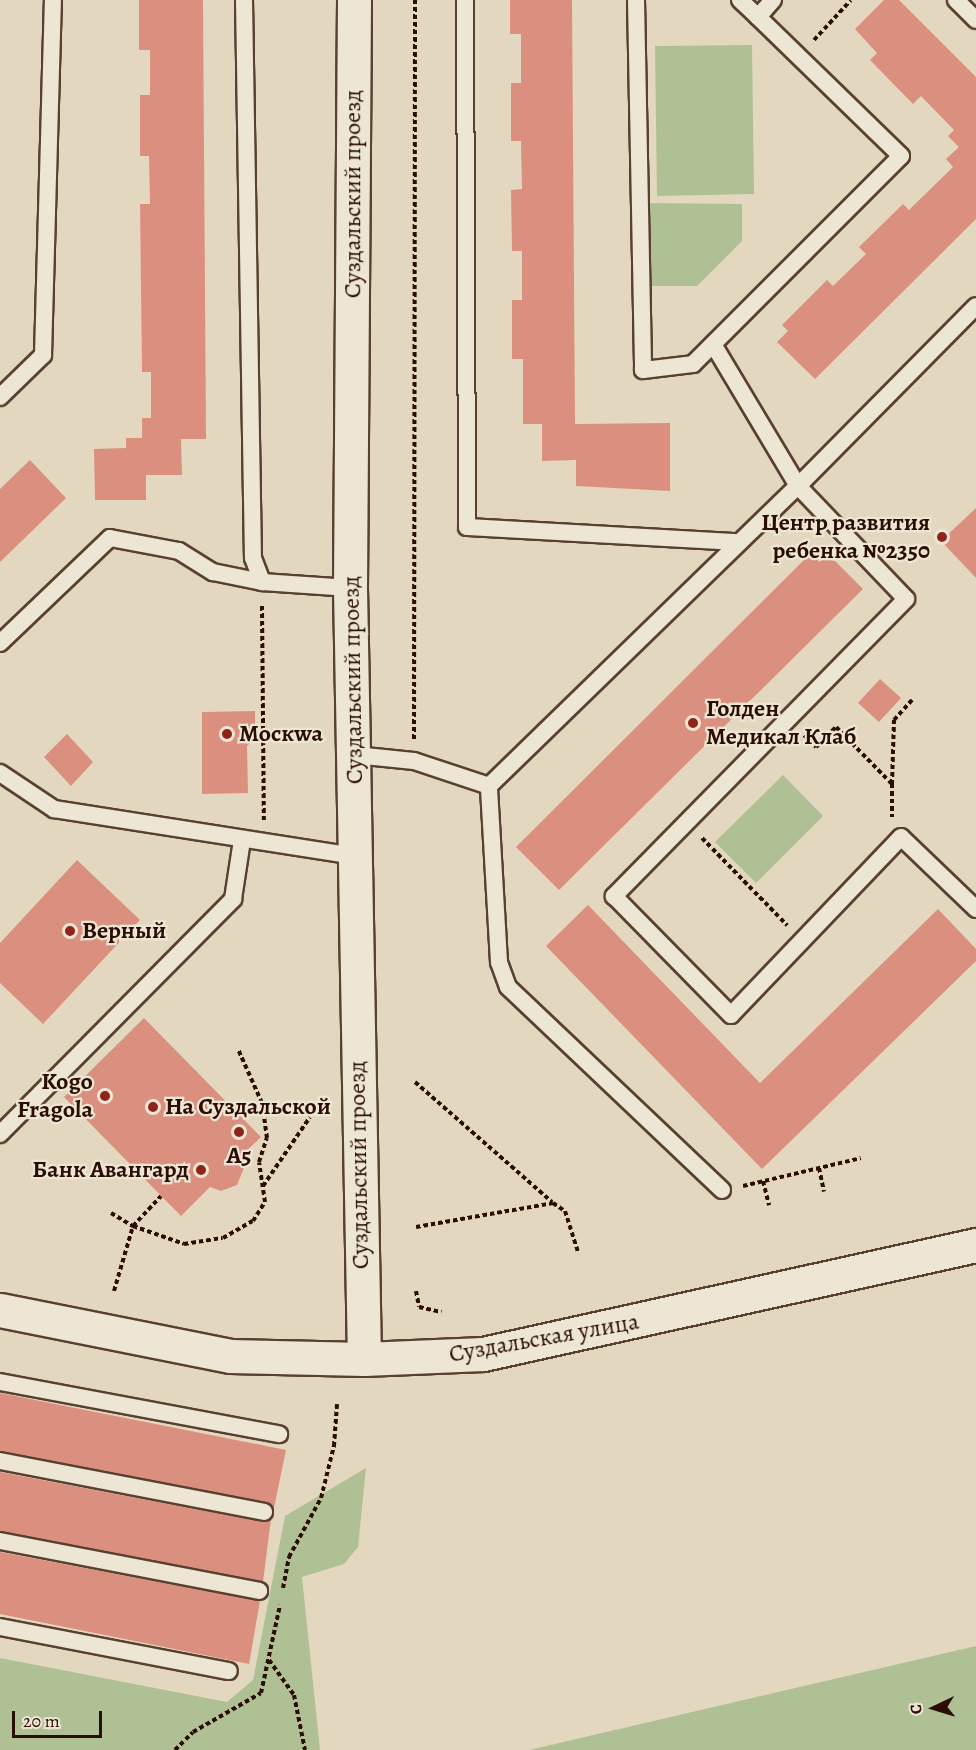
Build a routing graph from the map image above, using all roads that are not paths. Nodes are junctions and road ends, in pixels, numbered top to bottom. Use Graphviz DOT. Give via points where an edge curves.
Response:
graph roads {
  1 [pos="53,0"];
  2 [pos="244,0"];
  3 [pos="354,0"];
  4 [pos="465,0"];
  5 [pos="636,0"];
  6 [pos="740,0"];
  7 [pos="773,0"];
  8 [pos="956,0"];
  9 [pos="758,17"];
  10 [pos="976,20"];
  11 [pos="976,306"];
  12 [pos="713,344"];
  13 [pos="0,397"];
  14 [pos="798,486"];
  15 [pos="739,542"];
  16 [pos="262,582"];
  17 [pos="350,588"];
  18 [pos="0,643"];
  19 [pos="354,755"];
  20 [pos="0,773"];
  21 [pos="489,786"];
  22 [pos="242,840"];
  23 [pos="355,856"];
  24 [pos="976,909"];
  25 [pos="0,1134"];
  26 [pos="722,1191"];
  27 [pos="976,1245"];
  28 [pos="0,1310"];
  29 [pos="364,1359"];
  30 [pos="0,1382"];
  31 [pos="279,1434"];
  32 [pos="0,1461"];
  33 [pos="264,1512"];
  34 [pos="0,1541"];
  35 [pos="259,1592"];
  36 [pos="0,1627"];
  37 [pos="229,1671"];
  1 -- 13 [label="lane" via="43,355"];
  2 -- 16 [label="lane" via="253,558"];
  3 -- 17 [label="street, Суздальский проезд"];
  4 -- 15 [label="lane" via="467,527"];
  5 -- 12 [label="lane" via="643,370 693,364"];
  6 -- 9 [label="lane"];
  7 -- 9 [label="lane"];
  8 -- 10 [label="lane"];
  9 -- 12 [label="lane" via="901,156"];
  11 -- 14 [label="lane"];
  12 -- 14 [label="lane"];
  14 -- 15 [label="lane"];
  14 -- 24 [label="lane" via="906,599 614,896 731,1016 901,837"];
  15 -- 21 [label="lane"];
  16 -- 17 [label="lane"];
  16 -- 18 [label="lane" via="213,572 179,551 110,538"];
  17 -- 19 [label="street, Суздальский проезд"];
  19 -- 21 [label="lane" via="414,761"];
  19 -- 23 [label="street, Суздальский проезд"];
  20 -- 22 [label="lane" via="54,809"];
  21 -- 26 [label="lane" via="499,963 508,987"];
  22 -- 23 [label="lane"];
  22 -- 25 [label="lane" via="233,899"];
  23 -- 29 [label="street, Суздальский проезд"];
  27 -- 29 [label="street, Суздальская улица" via="483,1354"];
  28 -- 29 [label="street, Суздальская улица" via="230,1356"];
  30 -- 31 [label="lane"];
  32 -- 33 [label="lane"];
  34 -- 35 [label="lane"];
  36 -- 37 [label="lane"];
}
